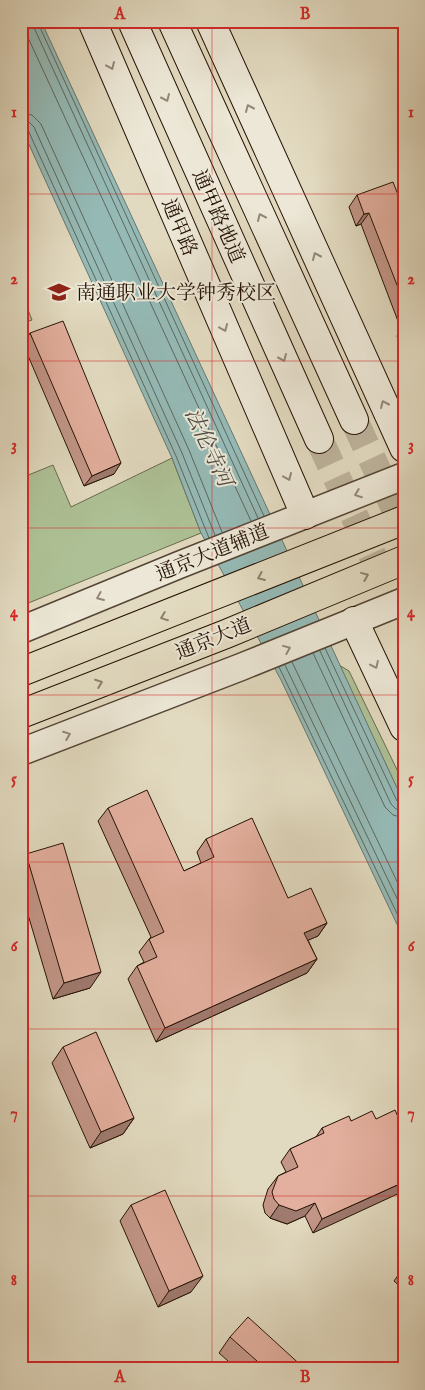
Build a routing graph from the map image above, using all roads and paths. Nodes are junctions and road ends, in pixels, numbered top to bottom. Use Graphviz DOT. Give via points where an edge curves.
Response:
graph roads {
  1 [pos="92,21"];
  2 [pos="132,21"];
  3 [pos="172,21"];
  4 [pos="210,21"];
  5 [pos="354,420"];
  6 [pos="319,439"];
  7 [pos="404,448"];
  8 [pos="404,476"];
  9 [pos="297,518"];
  10 [pos="404,520"];
  11 [pos="404,560"];
  12 [pos="404,601"];
  13 [pos="348,624"];
  14 [pos="21,630"];
  15 [pos="21,672"];
  16 [pos="21,714"];
  17 [pos="404,727"];
  18 [pos="21,752"];
  1 -- 9 [label="main road, 通甲路, one-way"];
  2 -- 6 [label="main road, 通甲路地道, one-way"];
  5 -- 3 [label="main road, 通甲路地道, one-way"];
  7 -- 4 [label="main road, one-way"];
  8 -- 9 [label="street, 通京大道辅道, one-way"];
  9 -- 14 [label="street, 通京大道辅道, one-way"];
  10 -- 15 [label="highway, 通京大道, one-way"];
  16 -- 11 [label="highway, 通京大道, one-way"];
  12 -- 13 [label="street"];
  13 -- 17 [label="main road, one-way"];
  18 -- 13 [label="street, one-way"];
}
